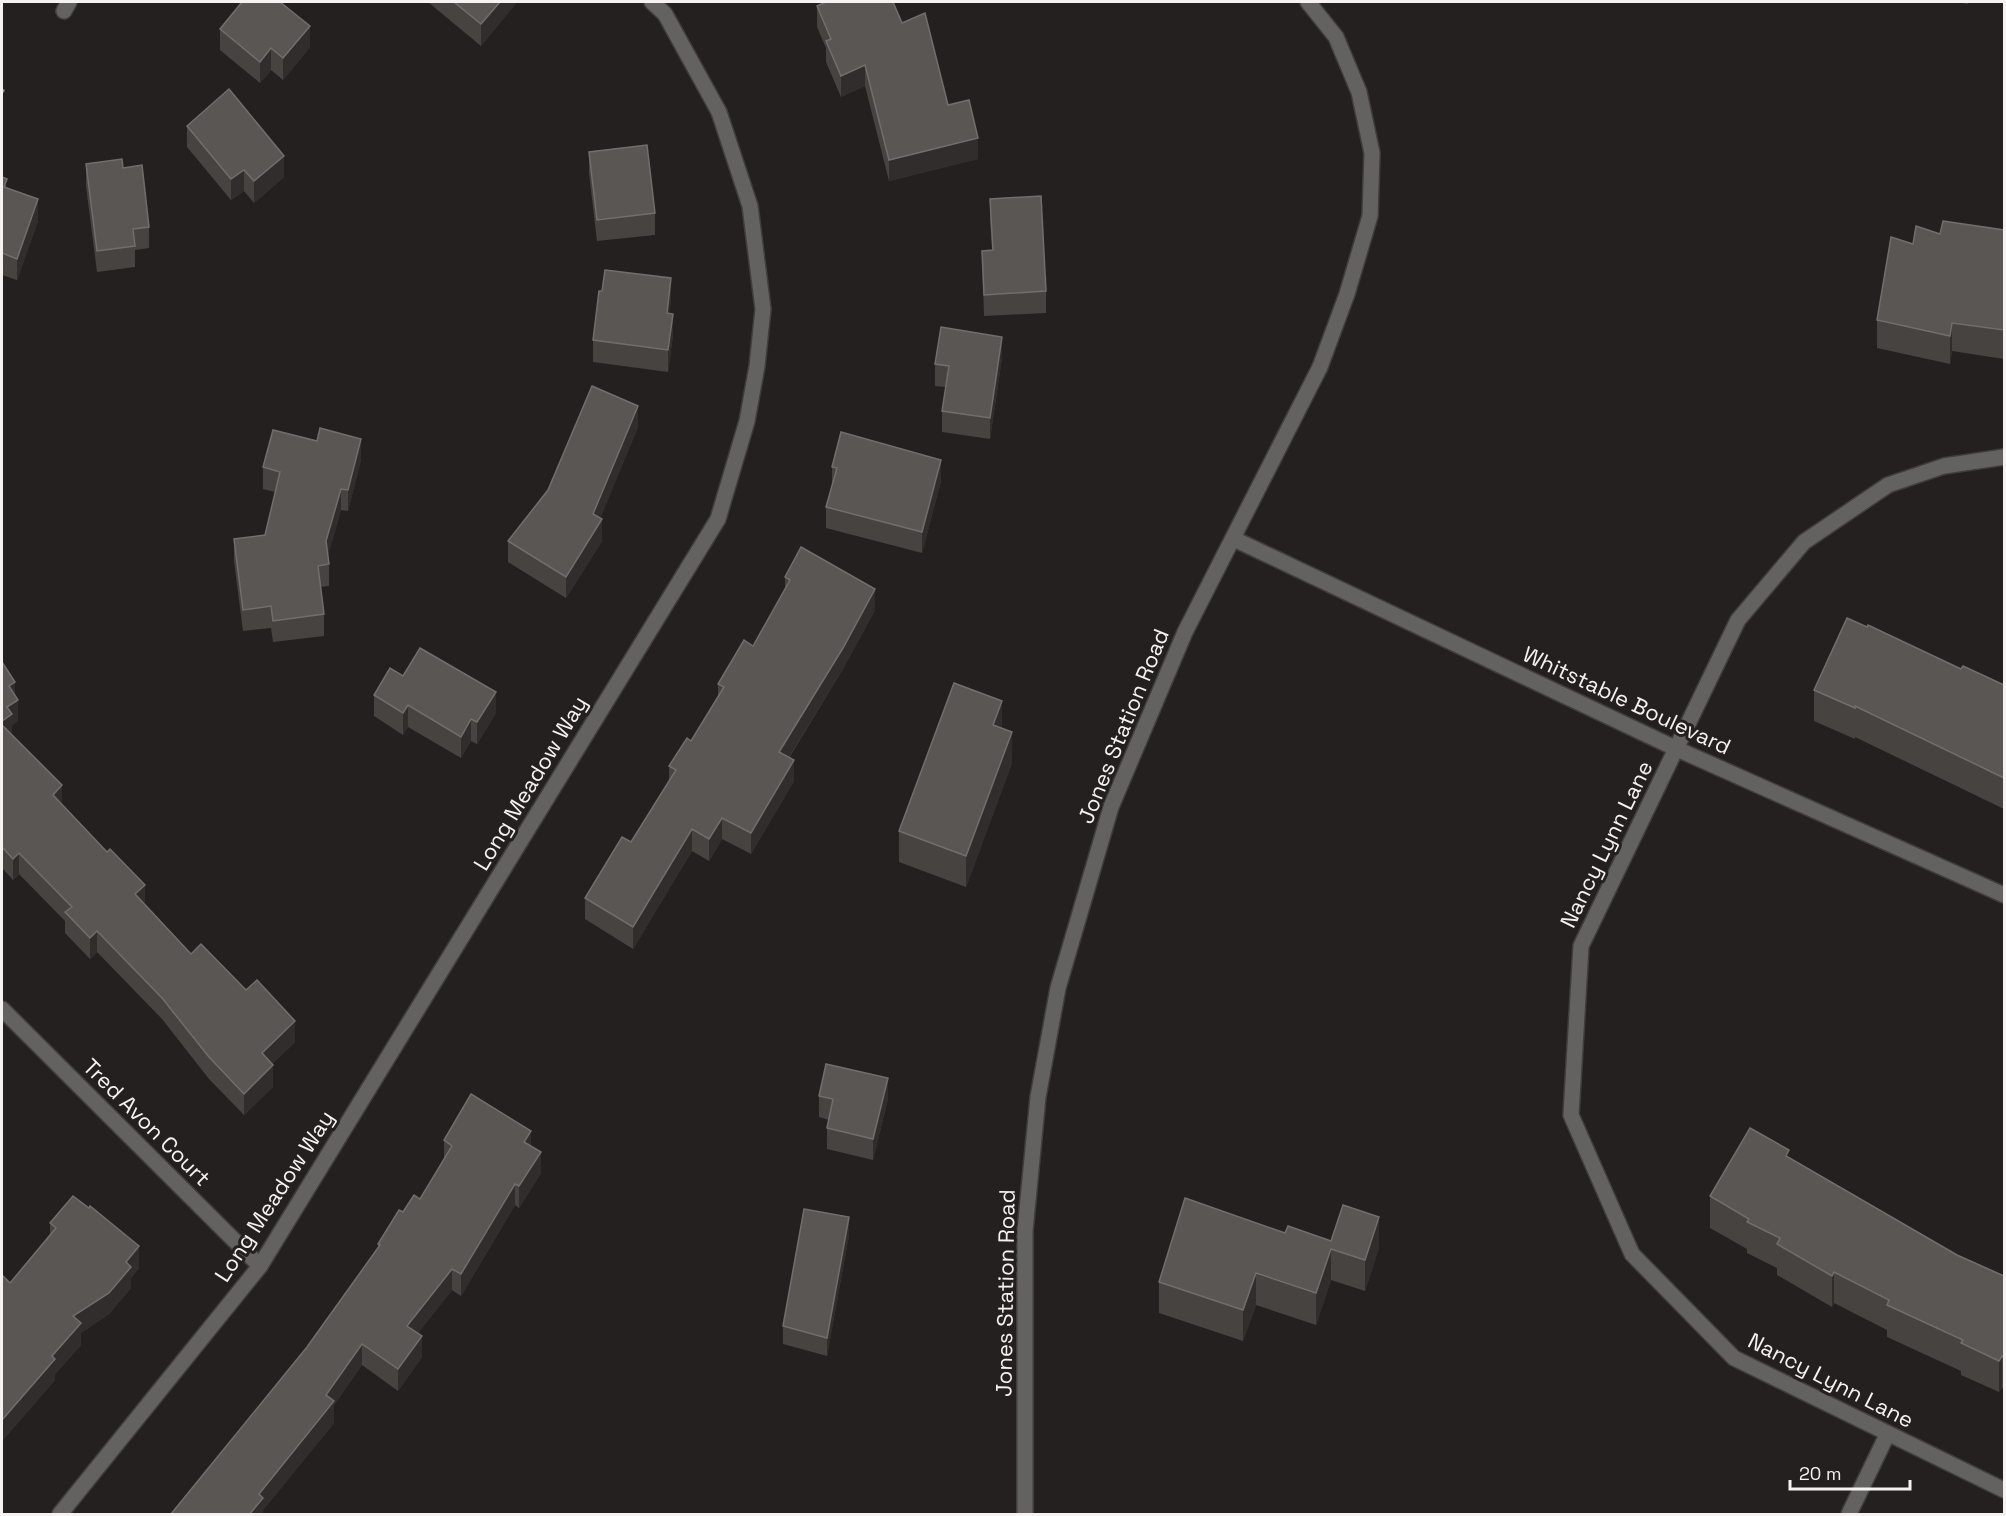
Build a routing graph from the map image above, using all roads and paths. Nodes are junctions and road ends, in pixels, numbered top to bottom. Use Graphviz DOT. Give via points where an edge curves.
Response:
graph roads {
  1 [pos="652,2"];
  2 [pos="1308,2"];
  3 [pos="2004,457"];
  4 [pos="1234,539"];
  5 [pos="1677,749"];
  6 [pos="2004,895"];
  7 [pos="2,1009"];
  8 [pos="260,1266"];
  9 [pos="1887,1435"];
  10 [pos="2004,1490"];
  11 [pos="60,1515"];
  12 [pos="1025,1515"];
  13 [pos="1849,1515"];
  1 -- 8 [label="street, Long Meadow Way" via="665,14 719,112 750,206 762,297 757,366 747,420 718,519"];
  2 -- 4 [label="street, Jones Station Road" via="1336,37 1359,92 1372,153 1370,216 1320,367"];
  3 -- 5 [label="street, Nancy Lynn Lane" via="1944,466 1888,485 1803,542 1738,620"];
  4 -- 5 [label="street, Whitstable Boulevard"];
  4 -- 12 [label="street, Jones Station Road" via="1185,632 1111,807 1058,988 1038,1097 1025,1231"];
  5 -- 6 [label="street, Whitstable Boulevard"];
  5 -- 9 [label="street, Nancy Lynn Lane" via="1581,946 1571,1115 1632,1254 1647,1270 1734,1358"];
  7 -- 8 [label="street, Tred Avon Court"];
  8 -- 11 [label="street, Long Meadow Way"];
  9 -- 10 [label="street, Nancy Lynn Lane"];
  9 -- 13 [label="street"];
}
